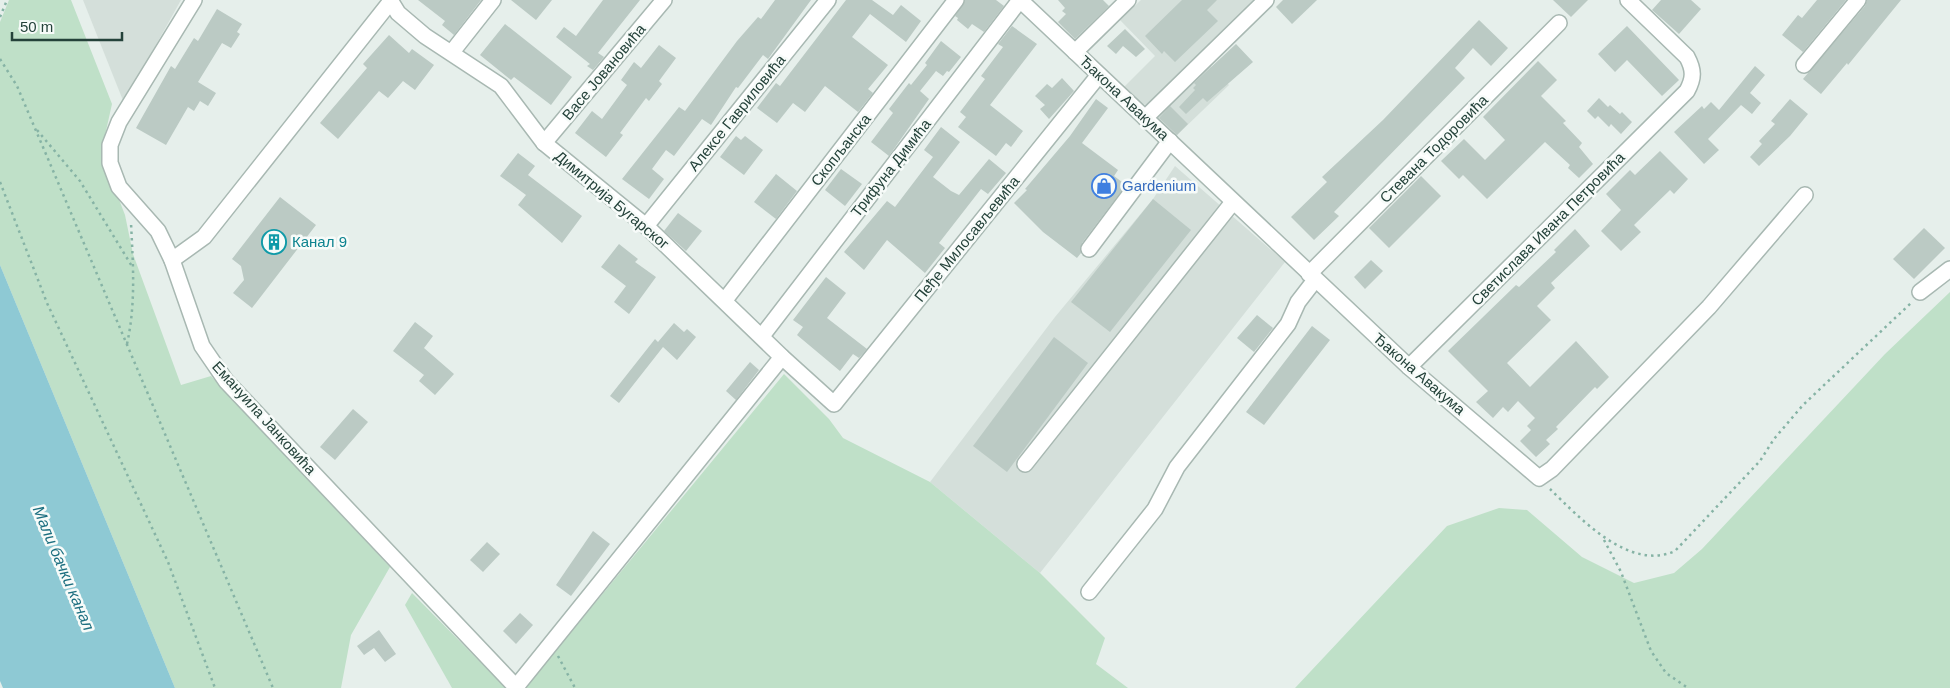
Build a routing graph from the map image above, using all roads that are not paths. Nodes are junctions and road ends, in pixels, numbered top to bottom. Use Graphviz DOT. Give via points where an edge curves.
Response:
graph roads {
  1 [pos="194,0"];
  2 [pos="493,0"];
  3 [pos="664,0"];
  4 [pos="828,0"];
  5 [pos="956,0"];
  6 [pos="1020,0"];
  7 [pos="1128,0"];
  8 [pos="1266,0"];
  9 [pos="1858,0"];
  10 [pos="390,1"];
  11 [pos="1633,2"];
  12 [pos="1559,23"];
  13 [pos="452,52"];
  14 [pos="1075,52"];
  15 [pos="1804,65"];
  16 [pos="1099,75"];
  17 [pos="1145,118"];
  18 [pos="1170,141"];
  19 [pos="544,143"];
  20 [pos="1805,195"];
  21 [pos="1233,202"];
  22 [pos="646,226"];
  23 [pos="1089,249"];
  24 [pos="172,260"];
  25 [pos="1950,269"];
  26 [pos="1312,277"];
  27 [pos="1920,292"];
  28 [pos="725,300"];
  29 [pos="762,336"];
  30 [pos="782,357"];
  31 [pos="1409,367"];
  32 [pos="834,404"];
  33 [pos="1024,464"];
  34 [pos="1089,592"];
  35 [pos="516,687"];
  1 -- 24 [label="street, Емануила Јанковића" via="119,122 110,146 110,163 119,187 158,231"];
  2 -- 13 [label="street"];
  3 -- 19 [label="street, Васе Јовановића"];
  4 -- 22 [label="street, Алексе Гавриловића"];
  5 -- 28 [label="street, Скопљанска"];
  6 -- 14 [label="street, Ђакона Авакума"];
  6 -- 29 [label="street, Трифуна Димића"];
  7 -- 14 [label="street"];
  8 -- 17 [label="street"];
  9 -- 15 [label="street"];
  10 -- 13 [label="street, Димитрија Бугарског" via="398,13 425,36"];
  10 -- 24 [label="street" via="204,237"];
  11 -- 31 [label="street, Светислава Ивана Петровића" via="1687,57 1693,80 1687,91"];
  12 -- 26 [label="street, Стевана Тодоровића"];
  13 -- 19 [label="street, Димитрија Бугарског" via="501,86"];
  14 -- 16 [label="street, Ђакона Авакума"];
  16 -- 17 [label="street, Ђакона Авакума"];
  16 -- 32 [label="street, Пеђе Милосављевића"];
  17 -- 18 [label="street, Ђакона Авакума"];
  18 -- 21 [label="street, Ђакона Авакума"];
  18 -- 23 [label="street"];
  19 -- 22 [label="street, Димитрија Бугарског"];
  20 -- 31 [label="street, Ђакона Авакума" via="1709,307 1552,469 1538,478"];
  21 -- 26 [label="street, Ђакона Авакума"];
  21 -- 33 [label="street"];
  22 -- 28 [label="street, Димитрија Бугарског"];
  24 -- 35 [label="street, Емануила Јанковића" via="202,346 226,381"];
  25 -- 27 [label="street"];
  26 -- 31 [label="street, Ђакона Авакума"];
  26 -- 34 [label="street, Стевана Тодоровића" via="1288,324 1177,467 1150,517"];
  28 -- 29 [label="street, Димитрија Бугарског"];
  29 -- 30 [label="street, Димитрија Бугарског"];
  30 -- 32 [label="street, Димитрија Бугарског"];
  30 -- 35 [label="street"];
}
